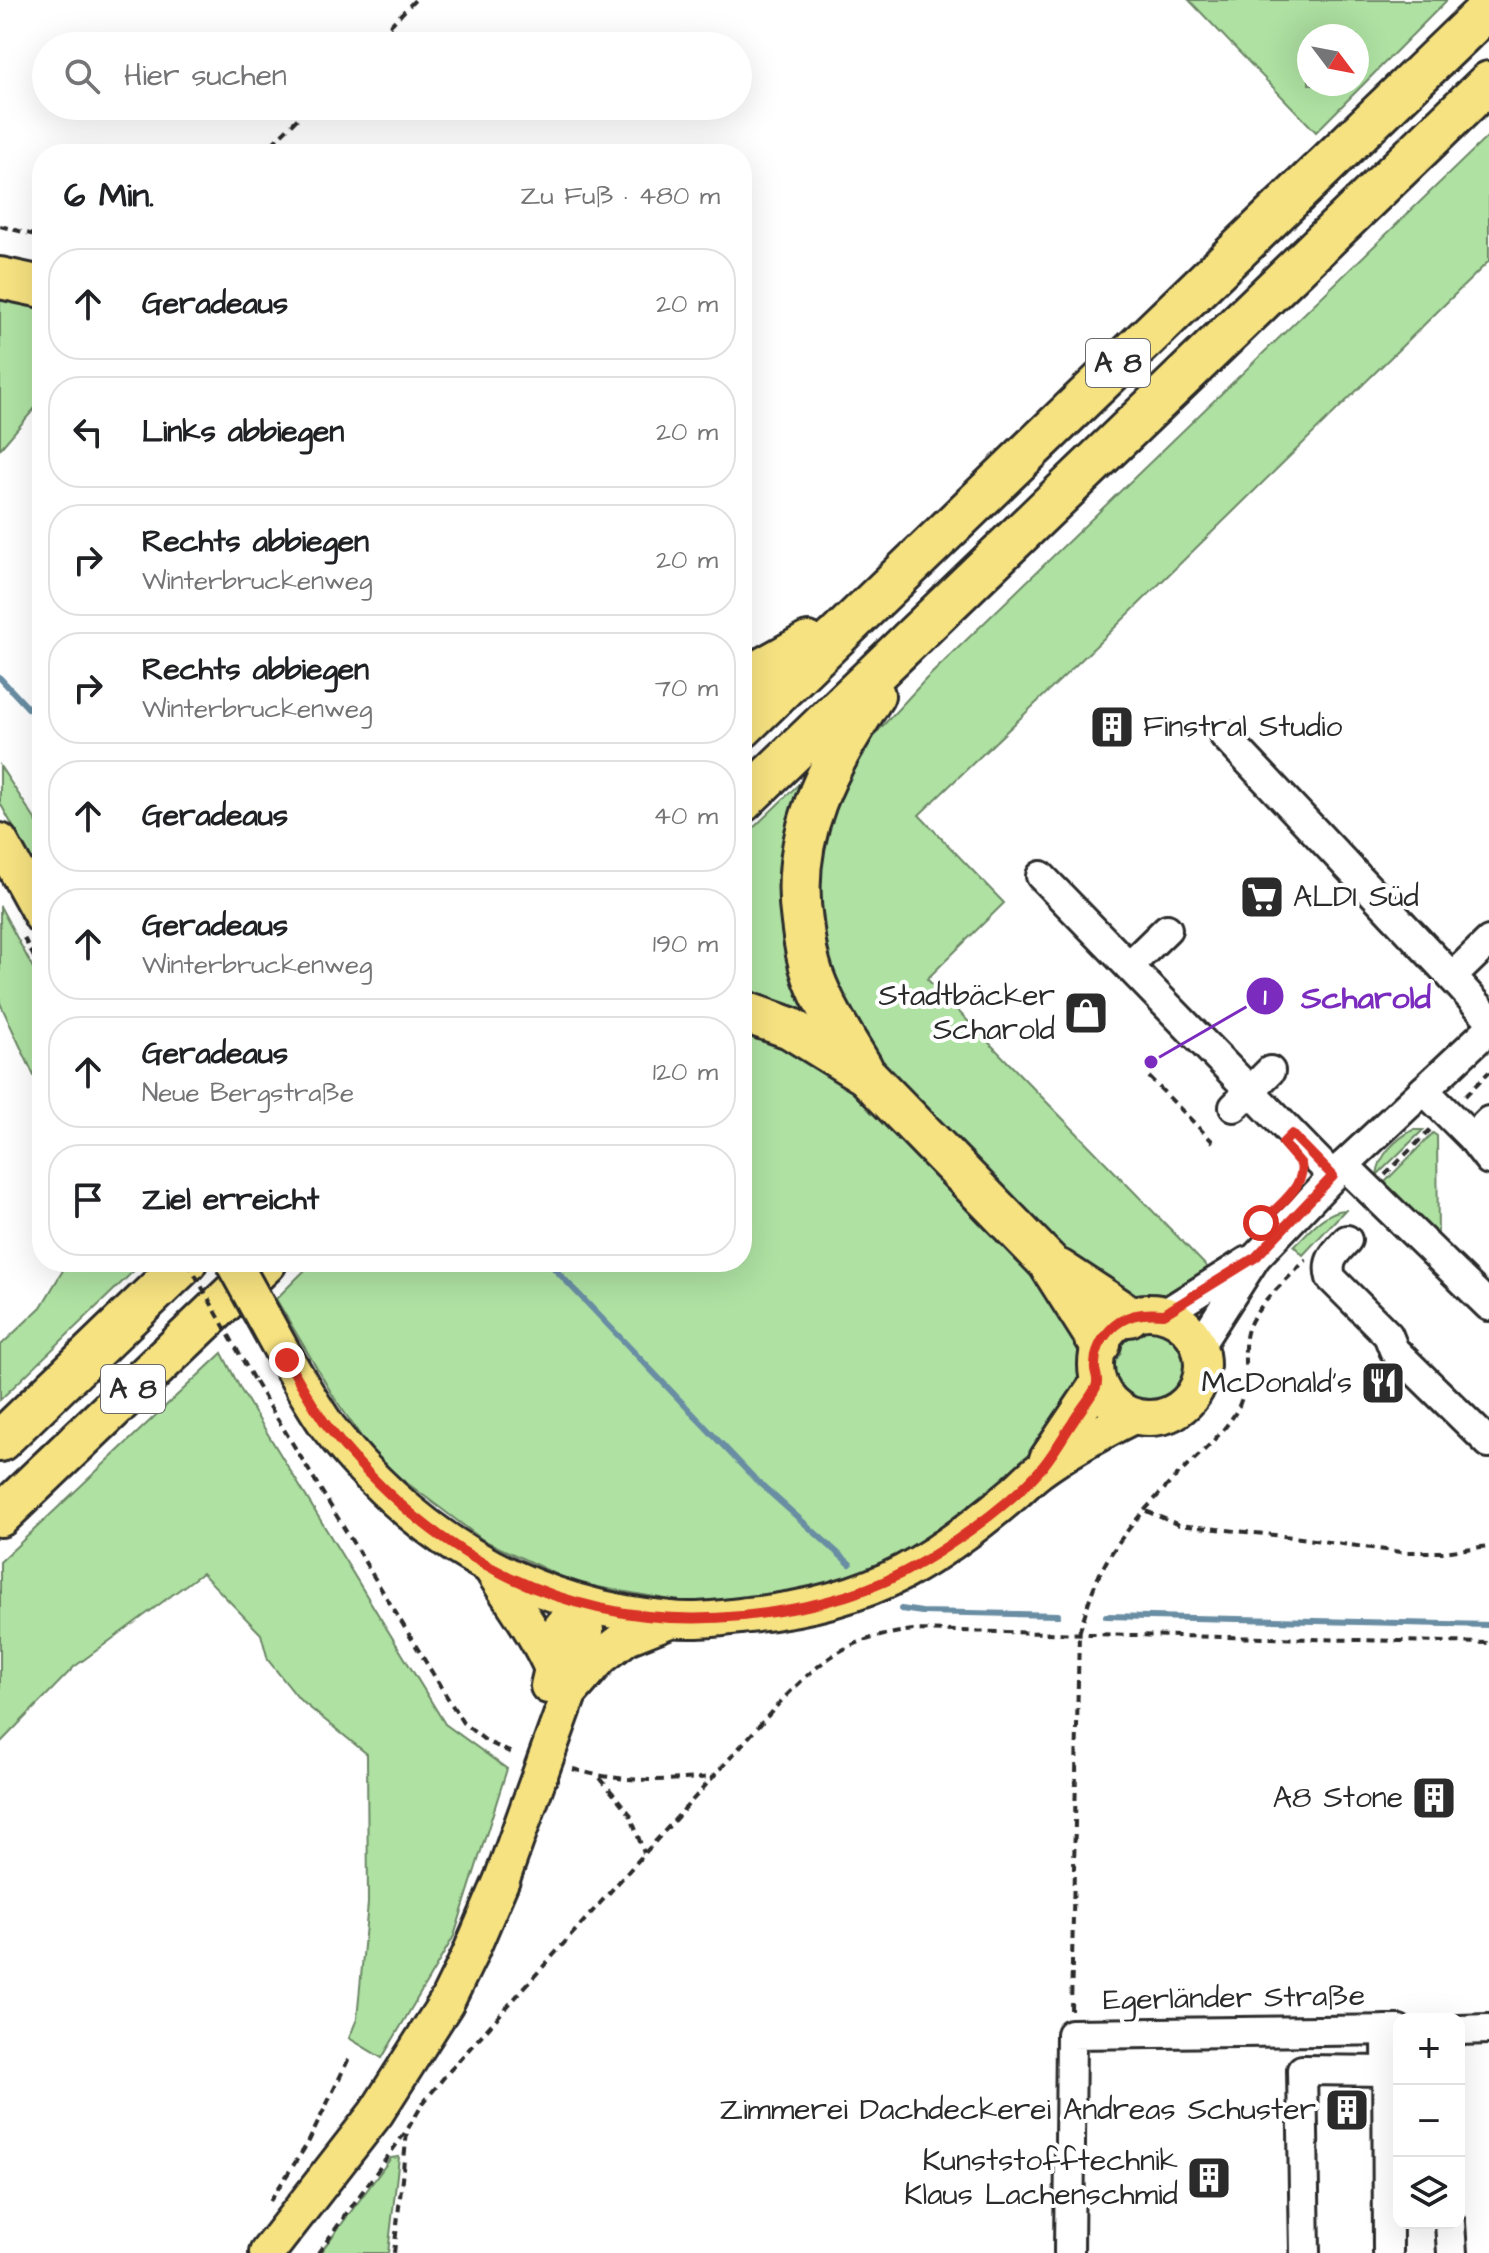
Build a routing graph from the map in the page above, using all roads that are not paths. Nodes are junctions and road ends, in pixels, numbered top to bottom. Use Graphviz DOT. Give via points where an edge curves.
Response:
graph roads {
  1 [pos="1489,8"];
  2 [pos="1489,82"];
  3 [pos="0,278"];
  4 [pos="32,285"];
  5 [pos="862,612"];
  6 [pos="908,642"];
  7 [pos="752,674"];
  8 [pos="752,718"];
  9 [pos="1224,735"];
  10 [pos="752,792"];
  11 [pos="0,841"];
  12 [pos="1041,876"];
  13 [pos="32,899"];
  14 [pos="1167,929"];
  15 [pos="1489,941"];
  16 [pos="1129,966"];
  17 [pos="1452,977"];
  18 [pos="752,1015"];
  19 [pos="1489,1018"];
  20 [pos="1489,1029"];
  21 [pos="866,1075"];
  22 [pos="1424,1090"];
  23 [pos="1483,1140"];
  24 [pos="1338,1171"];
  25 [pos="1347,1240"];
  26 [pos="1256,1257"];
  27 [pos="1048,1262"];
  28 [pos="177,1272"];
  29 [pos="239,1272"];
  30 [pos="256,1272"];
  31 [pos="1489,1306"];
  32 [pos="1146,1315"];
  33 [pos="1100,1344"];
  34 [pos="1199,1346"];
  35 [pos="1098,1383"];
  36 [pos="1133,1416"];
  37 [pos="0,1441"];
  38 [pos="1489,1443"];
  39 [pos="1039,1471"];
  40 [pos="0,1516"];
  41 [pos="491,1568"];
  42 [pos="584,1605"];
  43 [pos="671,1620"];
  44 [pos="560,1681"];
  45 [pos="1489,2029"];
  46 [pos="1393,2030"];
  47 [pos="1465,2030"];
  48 [pos="1388,2071"];
  49 [pos="1450,2229"];
  50 [pos="267,2253"];
  51 [pos="1069,2253"];
  52 [pos="1305,2253"];
  53 [pos="1388,2253"];
  54 [pos="1452,2253"];
  1 -- 5 [label="highway, A 8"];
  2 -- 6 [label="highway, A 8"];
  3 -- 4 [label="highway"];
  5 -- 7 [label="highway"];
  5 -- 8 [label="highway, A 8"];
  6 -- 10 [label="highway, A 8"];
  6 -- 21 [label="highway" via="823,780 800,870 800,912 812,973"];
  9 -- 17 [label="street"];
  11 -- 13 [label="main road"];
  12 -- 16 [label="street"];
  14 -- 16 [label="street"];
  15 -- 17 [label="street"];
  16 -- 24 [label="street" via="1199,1055 1251,1090"];
  17 -- 19 [label="street"];
  18 -- 21 [label="highway" via="790,1028"];
  20 -- 22 [label="street"];
  21 -- 27 [label="highway"];
  22 -- 23 [label="street"];
  22 -- 24 [label="street"];
  24 -- 26 [label="street"];
  24 -- 31 [label="street"];
  25 -- 38 [label="street" via="1330,1257 1331,1278 1388,1335 1394,1350"];
  26 -- 32 [label="street"];
  26 -- 34 [label="street"];
  27 -- 32 [label="highway"];
  27 -- 33 [label="highway"];
  28 -- 37 [label="highway, A 8"];
  29 -- 41 [label="main road, bridge" via="327,1425 384,1491 425,1526"];
  30 -- 40 [label="highway, A 8"];
  32 -- 33 [label="main road" via="1117,1322"];
  32 -- 34 [label="main road" via="1178,1321"];
  33 -- 35 [label="main road"];
  34 -- 36 [label="main road" via="1201,1371 1182,1408 1149,1419"];
  35 -- 36 [label="main road" via="1118,1409"];
  35 -- 39 [label="main road"];
  36 -- 39 [label="main road"];
  39 -- 43 [label="main road" via="943,1550 867,1589 792,1611"];
  41 -- 42 [label="main road"];
  41 -- 44 [label="main road" via="528,1620"];
  42 -- 43 [label="main road"];
  42 -- 44 [label="main road" via="562,1626"];
  43 -- 44 [label="main road" via="627,1637"];
  44 -- 50 [label="main road" via="502,1879 446,2003 376,2113"];
  45 -- 47 [label="street"];
  46 -- 48 [label="street"];
  46 -- 51 [label="street, Egerländer Straße" via="1071,2034"];
  48 -- 52 [label="street" via="1302,2070"];
  48 -- 53 [label="street"];
  49 -- 54 [label="street"];
}
